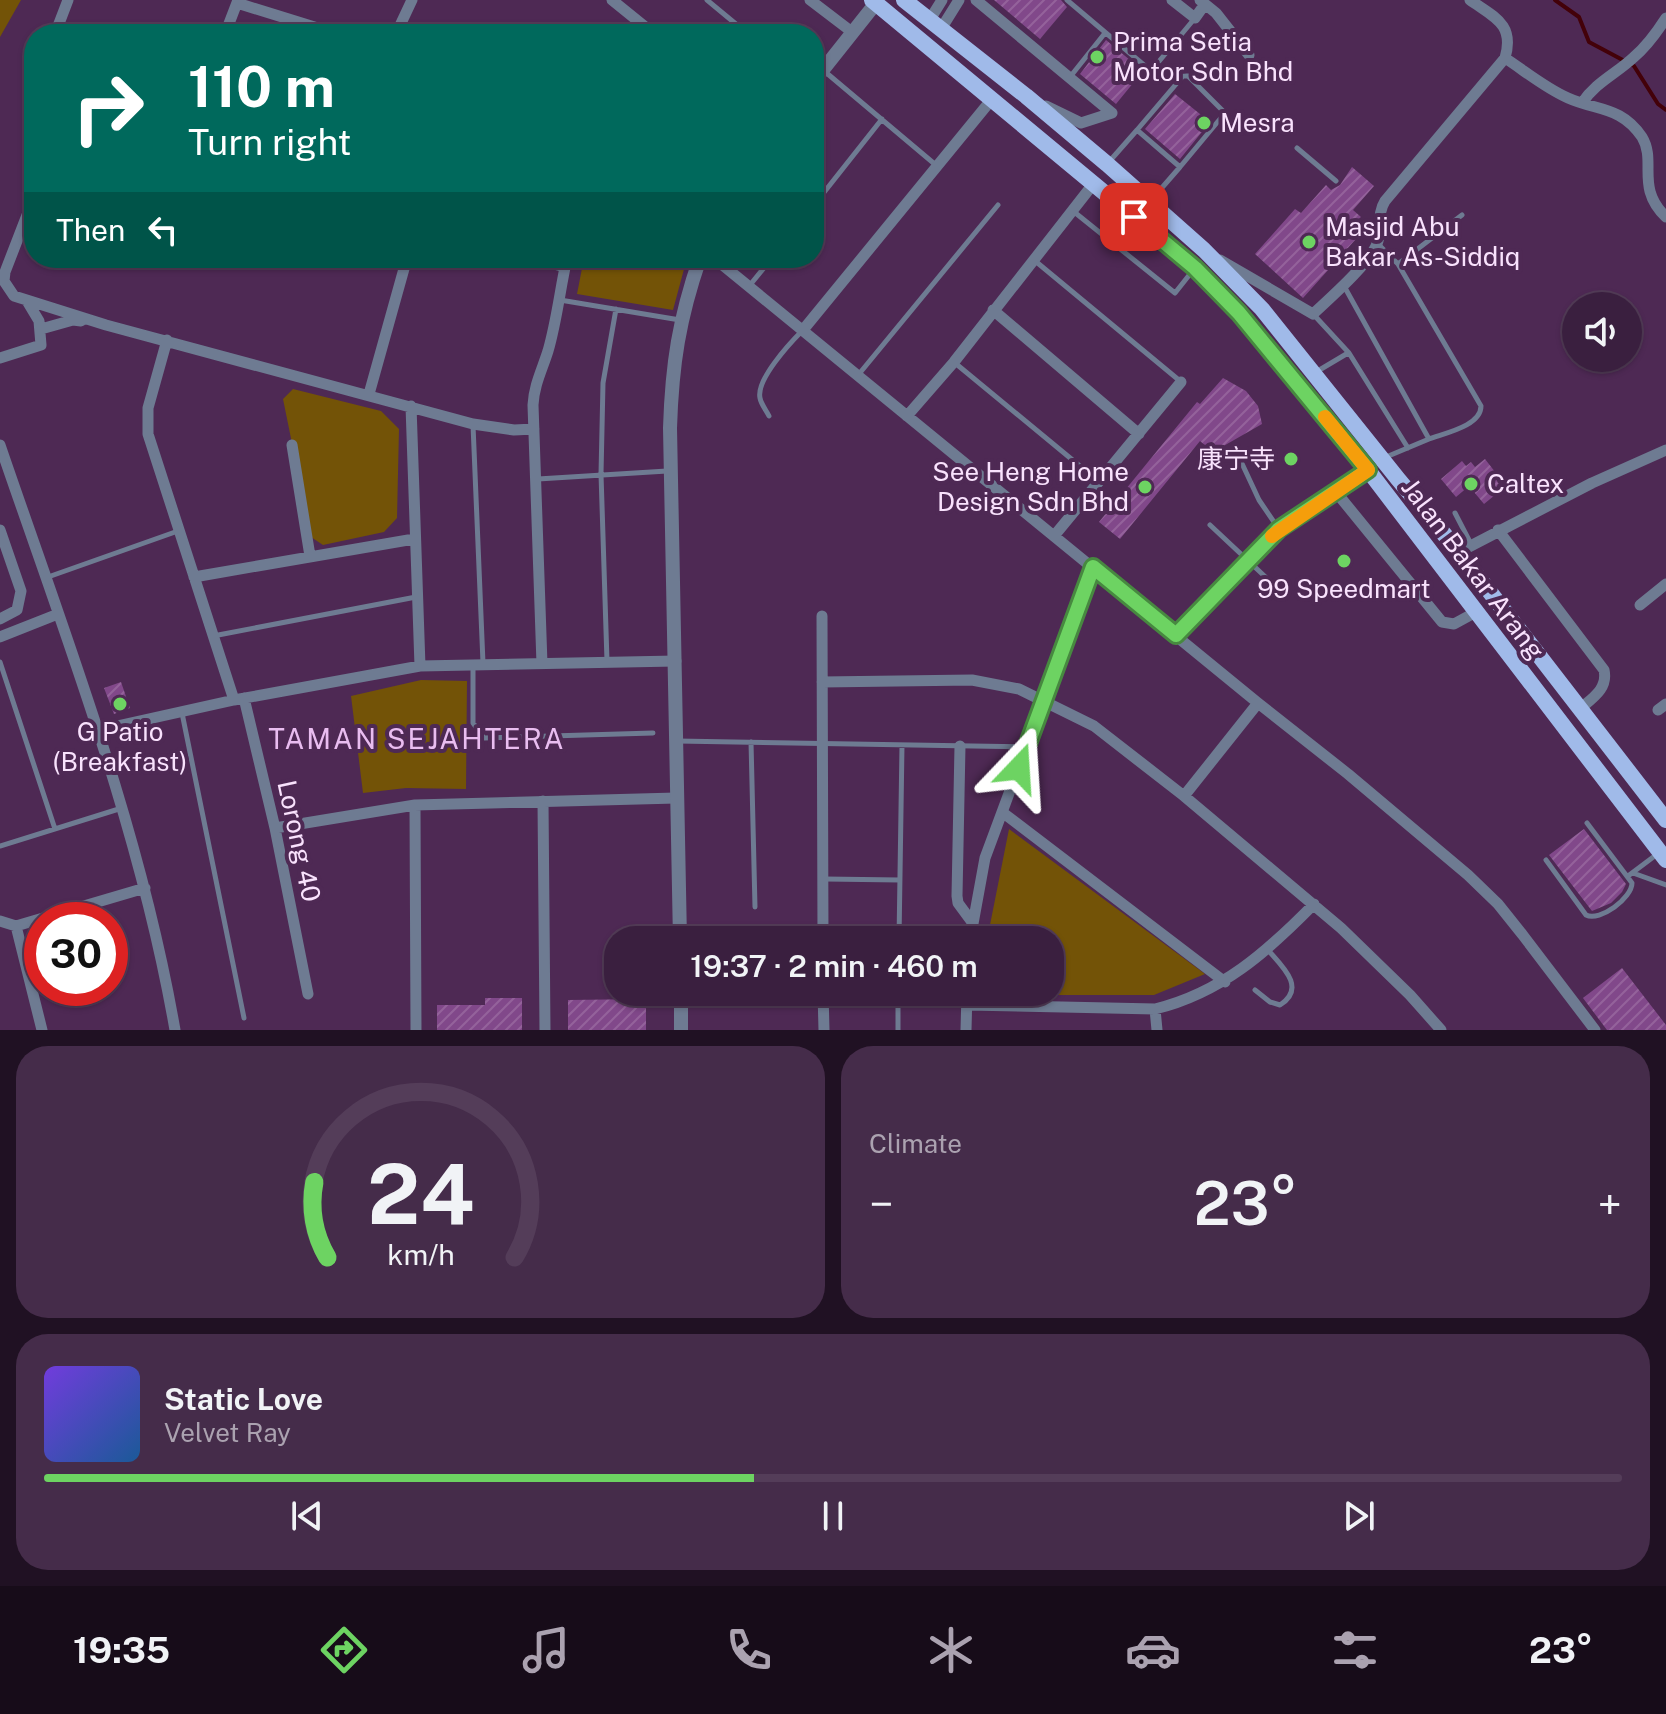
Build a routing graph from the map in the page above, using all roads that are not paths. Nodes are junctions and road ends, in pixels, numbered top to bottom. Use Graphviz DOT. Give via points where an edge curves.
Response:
graph roads {
  1 [pos="68,0"];
  2 [pos="412,0"];
  3 [pos="612,0"];
  4 [pos="707,0"];
  5 [pos="810,0"];
  6 [pos="904,0"];
  7 [pos="942,0"];
  8 [pos="959,0"];
  9 [pos="976,0"];
  10 [pos="1067,0"];
  11 [pos="1172,0"];
  12 [pos="1470,0"];
  13 [pos="237,1"];
  14 [pos="874,2"];
  15 [pos="1202,2"];
  16 [pos="1195,18"];
  17 [pos="1666,18"];
  18 [pos="59,24"];
  19 [pos="229,24"];
  20 [pos="307,24"];
  21 [pos="401,24"];
  22 [pos="642,24"];
  23 [pos="736,24"];
  24 [pos="935,25"];
  25 [pos="852,32"];
  26 [pos="1105,33"];
  27 [pos="1249,55"];
  28 [pos="1505,58"];
  29 [pos="824,67"];
  30 [pos="1070,78"];
  31 [pos="824,79"];
  32 [pos="1026,96"];
  33 [pos="992,99"];
  34 [pos="1582,103"];
  35 [pos="882,119"];
  36 [pos="1137,130"];
  37 [pos="1297,148"];
  38 [pos="1107,164"];
  39 [pos="937,166"];
  40 [pos="1180,167"];
  41 [pos="1336,181"];
  42 [pos="1094,183"];
  43 [pos="824,192"];
  44 [pos="1149,202"];
  45 [pos="998,205"];
  46 [pos="1072,210"];
  47 [pos="1462,215"];
  48 [pos="1666,217"];
  49 [pos="24,225"];
  50 [pos="1377,243"];
  51 [pos="1204,250"];
  52 [pos="1033,259"];
  53 [pos="1398,264"];
  54 [pos="404,268"];
  55 [pos="565,268"];
  56 [pos="697,268"];
  57 [pos="726,268"];
  58 [pos="764,268"];
  59 [pos="1195,268"];
  60 [pos="1343,285"];
  61 [pos="749,287"];
  62 [pos="560,300"];
  63 [pos="27,301"];
  64 [pos="616,309"];
  65 [pos="993,310"];
  66 [pos="1313,314"];
  67 [pos="681,320"];
  68 [pos="106,325"];
  69 [pos="41,329"];
  70 [pos="803,330"];
  71 [pos="167,340"];
  72 [pos="1349,353"];
  73 [pos="0,358"];
  74 [pos="954,362"];
  75 [pos="1315,373"];
  76 [pos="858,376"];
  77 [pos="1181,382"];
  78 [pos="369,394"];
  79 [pos="411,406"];
  80 [pos="769,416"];
  81 [pos="907,416"];
  82 [pos="473,424"];
  83 [pos="534,429"];
  84 [pos="1139,434"];
  85 [pos="1429,439"];
  86 [pos="0,445"];
  87 [pos="292,445"];
  88 [pos="1408,448"];
  89 [pos="1666,450"];
  90 [pos="1238,455"];
  91 [pos="1381,458"];
  92 [pos="671,470"];
  93 [pos="1368,470"];
  94 [pos="601,474"];
  95 [pos="537,479"];
  96 [pos="1099,482"];
  97 [pos="1336,492"];
  98 [pos="1455,513"];
  99 [pos="1210,525"];
  100 [pos="1279,529"];
  101 [pos="0,530"];
  102 [pos="1498,530"];
  103 [pos="179,531"];
  104 [pos="1054,536"];
  105 [pos="414,539"];
  106 [pos="1466,548"];
  107 [pos="310,556"];
  108 [pos="1248,559"];
  109 [pos="1093,567"];
  110 [pos="194,577"];
  111 [pos="46,578"];
  112 [pos="1666,584"];
  113 [pos="1275,586"];
  114 [pos="417,597"];
  115 [pos="1640,605"];
  116 [pos="1476,612"];
  117 [pos="58,614"];
  118 [pos="822,616"];
  119 [pos="0,619"];
  120 [pos="1176,635"];
  121 [pos="213,636"];
  122 [pos="0,637"];
  123 [pos="676,661"];
  124 [pos="0,662"];
  125 [pos="607,662"];
  126 [pos="542,664"];
  127 [pos="478,665"];
  128 [pos="420,666"];
  129 [pos="822,682"];
  130 [pos="239,699"];
  131 [pos="1043,700"];
  132 [pos="1258,703"];
  133 [pos="1581,708"];
  134 [pos="182,712"];
  135 [pos="99,730"];
  136 [pos="653,733"];
  137 [pos="674,741"];
  138 [pos="751,742"];
  139 [pos="822,743"];
  140 [pos="902,745"];
  141 [pos="960,746"];
  142 [pos="1028,747"];
  143 [pos="1617,756"];
  144 [pos="1598,771"];
  145 [pos="1184,796"];
  146 [pos="676,798"];
  147 [pos="543,801"];
  148 [pos="415,805"];
  149 [pos="123,808"];
  150 [pos="1002,812"];
  151 [pos="1666,820"];
  152 [pos="1587,823"];
  153 [pos="275,828"];
  154 [pos="55,829"];
  155 [pos="0,846"];
  156 [pos="1663,856"];
  157 [pos="1546,860"];
  158 [pos="1631,875"];
  159 [pos="823,879"];
  160 [pos="900,880"];
  161 [pos="1666,885"];
  162 [pos="145,888"];
  163 [pos="1314,904"];
  164 [pos="755,907"];
  165 [pos="0,921"];
  166 [pos="972,922"];
  167 [pos="16,926"];
  168 [pos="680,926"];
  169 [pos="823,926"];
  170 [pos="899,926"];
  171 [pos="972,926"];
  172 [pos="1268,950"];
  173 [pos="1225,982"];
  174 [pos="1255,990"];
  175 [pos="308,994"];
  176 [pos="1064,1004"];
  177 [pos="681,1006"];
  178 [pos="823,1006"];
  179 [pos="898,1006"];
  180 [pos="967,1006"];
  181 [pos="1155,1009"];
  182 [pos="244,1018"];
  183 [pos="42,1030"];
  184 [pos="175,1030"];
  185 [pos="416,1030"];
  186 [pos="545,1030"];
  187 [pos="681,1030"];
  188 [pos="824,1030"];
  189 [pos="898,1030"];
  190 [pos="966,1030"];
  191 [pos="1157,1030"];
  192 [pos="1441,1030"];
  193 [pos="1595,1030"];
  1 -- 18 [label="street"];
  2 -- 21 [label="street"];
  3 -- 22 [label="street"];
  4 -- 23 [label="lane"];
  5 -- 25 [label="street"];
  6 -- 24 [label="main road, Jalan Bakar Arang"];
  7 -- 24 [label="street"];
  8 -- 24 [label="street"];
  9 -- 30 [label="street"];
  10 -- 26 [label="lane"];
  11 -- 16 [label="street"];
  12 -- 28 [label="street" via="1507,31"];
  13 -- 19 [label="street"];
  13 -- 20 [label="street"];
  14 -- 25 [label="street"];
  14 -- 33 [label="main road, Jalan Bakar Arang"];
  15 -- 16 [label="street"];
  15 -- 27 [label="street"];
  16 -- 26 [label="lane" via="1151,71"];
  17 -- 34 [label="street" via="1647,45 1605,77"];
  24 -- 32 [label="main road, Jalan Bakar Arang"];
  25 -- 29 [label="street"];
  26 -- 30 [label="lane"];
  28 -- 34 [label="street" via="1555,92"];
  28 -- 50 [label="street" via="1385,201"];
  30 -- 32 [label="street" via="1112,113 1076,122"];
  31 -- 35 [label="lane"];
  32 -- 38 [label="main road, Jalan Bakar Arang"];
  33 -- 39 [label="street"];
  33 -- 42 [label="main road, Jalan Bakar Arang"];
  34 -- 48 [label="street" via="1616,113 1641,136 1650,193"];
  35 -- 39 [label="lane"];
  35 -- 43 [label="lane"];
  36 -- 38 [label="lane"];
  36 -- 40 [label="lane"];
  36 -- 40 [label="lane" via="1188,76 1225,113"];
  37 -- 41 [label="lane"];
  38 -- 44 [label="main road, Jalan Bakar Arang"];
  39 -- 70 [label="street"];
  40 -- 44 [label="lane"];
  42 -- 46 [label="street"];
  42 -- 59 [label="main road, Jalan Bakar Arang"];
  44 -- 51 [label="main road, Jalan Bakar Arang"];
  45 -- 76 [label="lane"];
  46 -- 52 [label="street"];
  46 -- 59 [label="lane" via="1175,293"];
  47 -- 53 [label="lane"];
  49 -- 63 [label="street" via="4,281 14,296"];
  50 -- 53 [label="lane"];
  50 -- 60 [label="street"];
  51 -- 66 [label="street"];
  51 -- 75 [label="main road, Jalan Bakar Arang"];
  52 -- 65 [label="street"];
  52 -- 77 [label="lane"];
  53 -- 85 [label="lane" via="1481,406 1475,421"];
  54 -- 78 [label="street"];
  55 -- 62 [label="street"];
  56 -- 67 [label="street"];
  57 -- 61 [label="street"];
  58 -- 61 [label="lane"];
  59 -- 93 [label="main road, Jalan Bakar Arang" via="1239,313"];
  60 -- 66 [label="street"];
  60 -- 85 [label="lane"];
  61 -- 70 [label="street"];
  62 -- 64 [label="lane"];
  62 -- 83 [label="street" via="534,391"];
  63 -- 68 [label="street"];
  63 -- 69 [label="street"];
  64 -- 67 [label="lane"];
  64 -- 94 [label="lane" via="603,383"];
  65 -- 74 [label="street"];
  65 -- 84 [label="street"];
  66 -- 72 [label="lane"];
  67 -- 92 [label="street" via="671,389"];
  68 -- 69 [label="street" via="73,320"];
  68 -- 71 [label="street"];
  69 -- 73 [label="street" via="41,345"];
  70 -- 76 [label="street"];
  70 -- 80 [label="lane" via="759,387"];
  71 -- 78 [label="street"];
  71 -- 103 [label="street, Lorong 40" via="146,422"];
  72 -- 75 [label="lane"];
  72 -- 88 [label="lane"];
  74 -- 81 [label="street"];
  74 -- 96 [label="lane"];
  75 -- 91 [label="main road, Jalan Bakar Arang"];
  76 -- 81 [label="street"];
  77 -- 84 [label="street"];
  78 -- 79 [label="street"];
  79 -- 82 [label="street"];
  79 -- 105 [label="street"];
  81 -- 104 [label="street"];
  82 -- 83 [label="street"];
  82 -- 127 [label="lane"];
  83 -- 95 [label="street"];
  84 -- 96 [label="street"];
  85 -- 88 [label="lane"];
  86 -- 111 [label="street"];
  87 -- 107 [label="street"];
  88 -- 91 [label="lane"];
  89 -- 102 [label="street"];
  90 -- 100 [label="lane"];
  91 -- 106 [label="main road, Jalan Bakar Arang"];
  92 -- 94 [label="lane"];
  92 -- 123 [label="street"];
  93 -- 97 [label="street"];
  93 -- 116 [label="main road, Jalan Bakar Arang"];
  94 -- 95 [label="lane"];
  94 -- 125 [label="lane"];
  95 -- 126 [label="street"];
  96 -- 104 [label="street"];
  97 -- 100 [label="street"];
  97 -- 116 [label="street" via="1442,622 1454,624"];
  98 -- 106 [label="lane"];
  99 -- 108 [label="lane"];
  100 -- 108 [label="street"];
  101 -- 119 [label="street" via="21,598 17,610"];
  102 -- 106 [label="street"];
  102 -- 133 [label="street" via="1604,670 1602,688"];
  103 -- 110 [label="street, Lorong 40"];
  103 -- 111 [label="lane"];
  104 -- 109 [label="street"];
  105 -- 107 [label="street"];
  105 -- 114 [label="street"];
  106 -- 133 [label="main road, Jalan Bakar Arang"];
  107 -- 110 [label="street"];
  108 -- 113 [label="lane"];
  108 -- 120 [label="street"];
  109 -- 120 [label="street"];
  109 -- 131 [label="street"];
  110 -- 121 [label="street, Lorong 40"];
  111 -- 117 [label="street"];
  112 -- 115 [label="street"];
  114 -- 121 [label="lane"];
  114 -- 128 [label="street"];
  116 -- 144 [label="main road, Jalan Bakar Arang"];
  117 -- 122 [label="street"];
  117 -- 135 [label="street"];
  118 -- 129 [label="street"];
  120 -- 132 [label="street"];
  121 -- 130 [label="street, Lorong 40"];
  123 -- 125 [label="street"];
  123 -- 137 [label="street"];
  124 -- 154 [label="lane"];
  125 -- 126 [label="street"];
  126 -- 127 [label="street"];
  127 -- 128 [label="street"];
  127 -- 136 [label="lane" via="473,723 484,738"];
  128 -- 130 [label="street"];
  129 -- 131 [label="street" via="972,680 1019,689"];
  129 -- 139 [label="street"];
  130 -- 134 [label="street"];
  130 -- 153 [label="street, Lorong 40"];
  131 -- 142 [label="street"];
  131 -- 145 [label="street" via="1094,726"];
  132 -- 145 [label="street"];
  132 -- 193 [label="street" via="1498,904"];
  133 -- 143 [label="main road, Jalan Bakar Arang"];
  134 -- 135 [label="street"];
  134 -- 182 [label="lane"];
  135 -- 149 [label="street"];
  137 -- 138 [label="lane"];
  137 -- 146 [label="street"];
  138 -- 139 [label="lane"];
  138 -- 164 [label="lane"];
  139 -- 140 [label="lane"];
  139 -- 159 [label="street"];
  140 -- 141 [label="lane"];
  140 -- 160 [label="lane"];
  141 -- 142 [label="lane"];
  141 -- 166 [label="street" via="957,896"];
  142 -- 150 [label="street"];
  143 -- 144 [label="main road"];
  143 -- 151 [label="main road, Jalan Bakar Arang"];
  144 -- 156 [label="main road, Jalan Bakar Arang"];
  145 -- 163 [label="street"];
  146 -- 147 [label="street"];
  146 -- 168 [label="street"];
  147 -- 148 [label="street"];
  147 -- 186 [label="street"];
  148 -- 153 [label="street"];
  148 -- 185 [label="street"];
  149 -- 154 [label="lane"];
  149 -- 162 [label="street"];
  150 -- 166 [label="street" via="985,858"];
  150 -- 173 [label="street"];
  152 -- 158 [label="lane"];
  153 -- 175 [label="street, Lorong 40"];
  154 -- 155 [label="lane"];
  156 -- 158 [label="lane"];
  157 -- 158 [label="lane" via="1593,919 1628,896"];
  158 -- 161 [label="lane"];
  159 -- 160 [label="lane"];
  159 -- 169 [label="street"];
  160 -- 170 [label="lane"];
  162 -- 167 [label="street"];
  162 -- 184 [label="street"];
  163 -- 172 [label="street"];
  163 -- 192 [label="street"];
  165 -- 167 [label="street"];
  166 -- 171 [label="street"];
  167 -- 183 [label="street"];
  172 -- 173 [label="street"];
  172 -- 174 [label="lane" via="1289,974 1292,990 1280,1005"];
  173 -- 181 [label="street"];
  176 -- 181 [label="street"];
  177 -- 187 [label="street"];
  178 -- 188 [label="street"];
  179 -- 189 [label="lane"];
  180 -- 190 [label="street"];
  181 -- 191 [label="street"];
}
